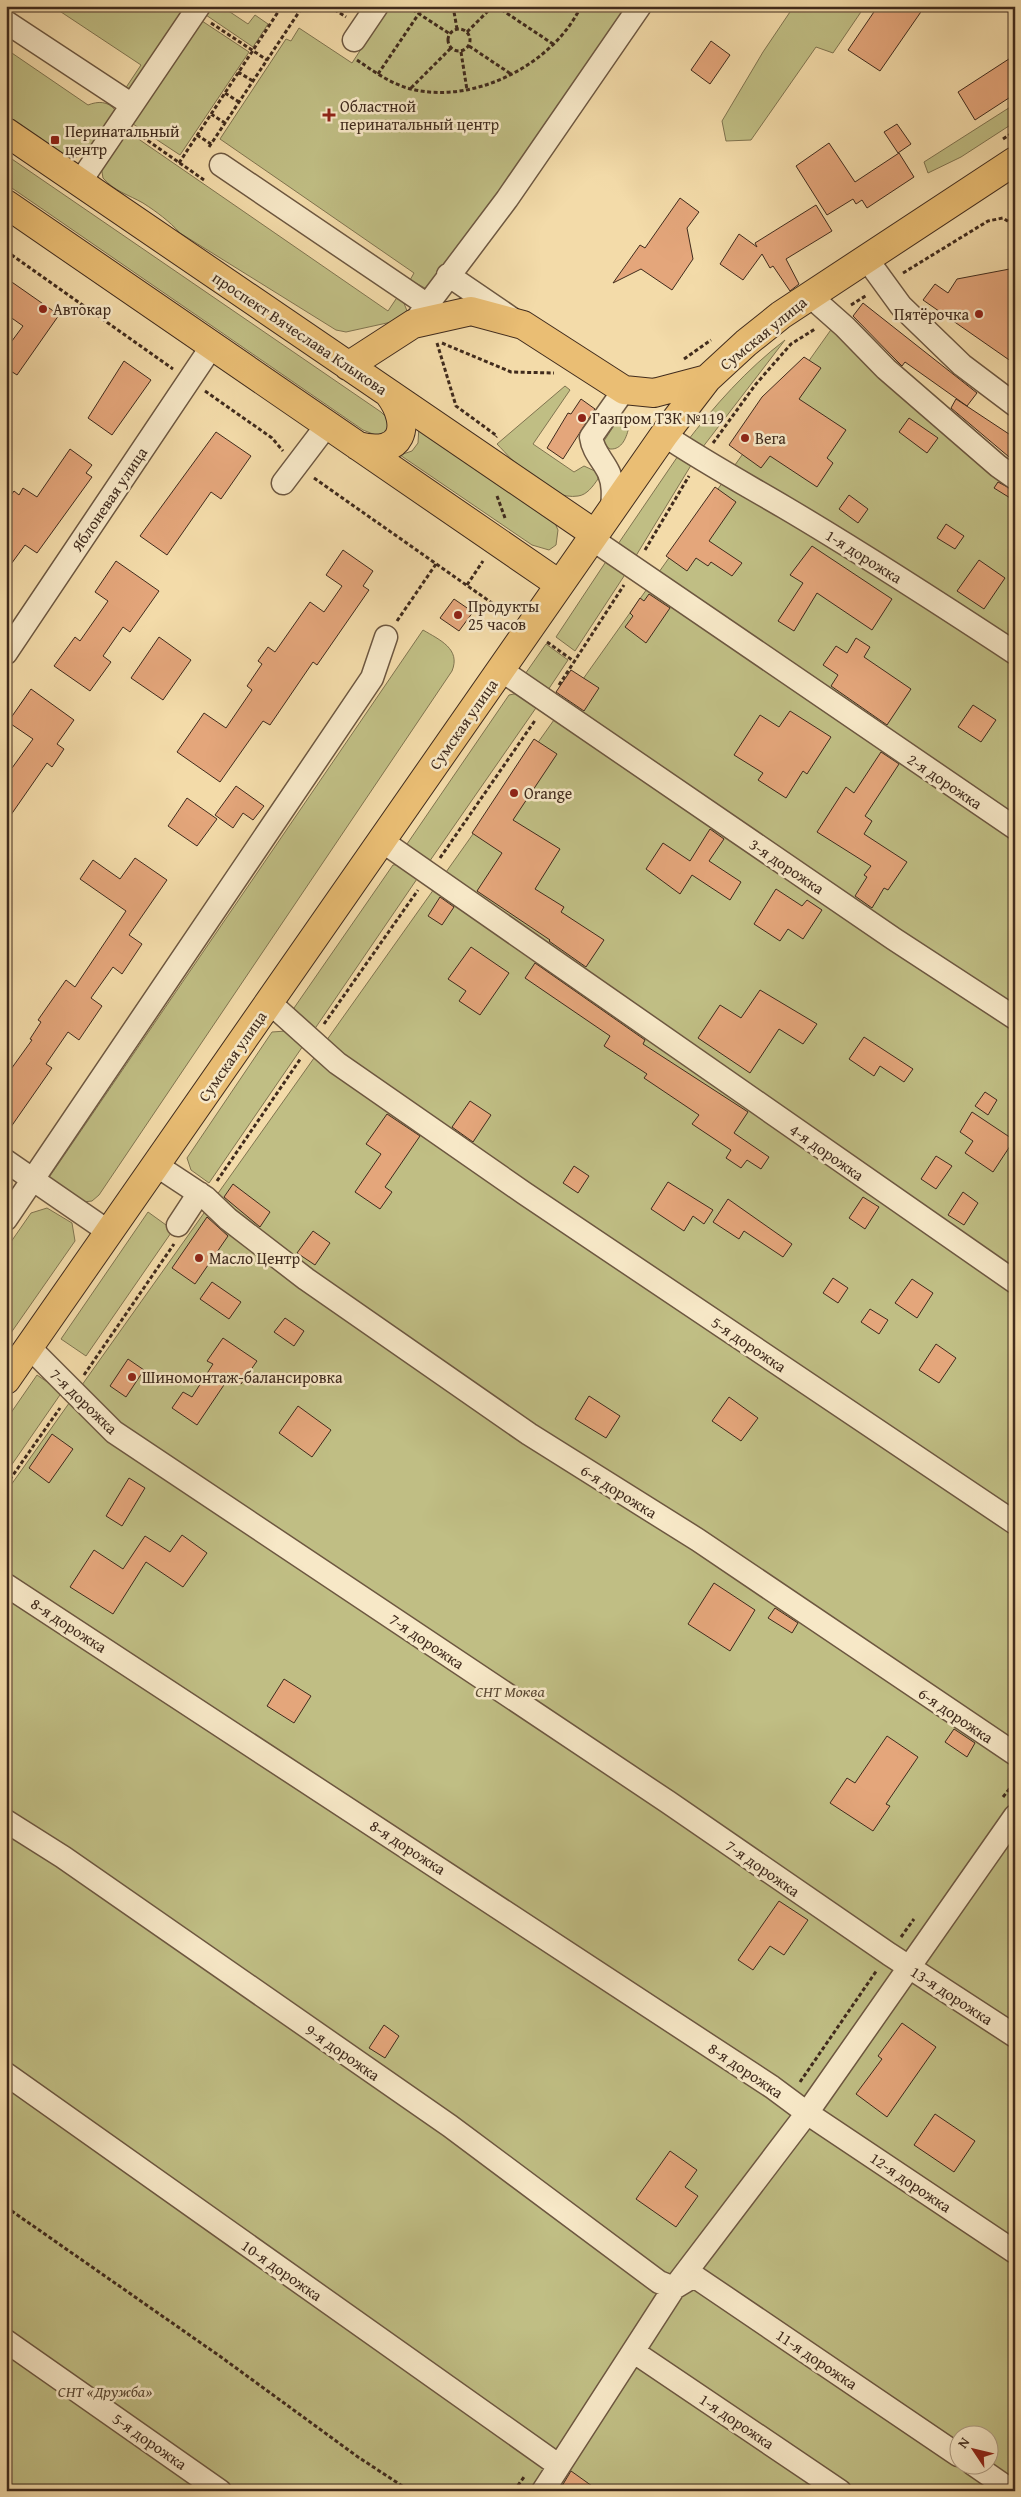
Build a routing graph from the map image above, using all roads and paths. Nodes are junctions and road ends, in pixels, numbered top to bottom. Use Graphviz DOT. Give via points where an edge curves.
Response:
graph roads {
  1 [pos="282,6"];
  2 [pos="303,6"];
  3 [pos="376,6"];
  4 [pos="407,6"];
  5 [pos="424,6"];
  6 [pos="453,6"];
  7 [pos="495,6"];
  8 [pos="581,6"];
  9 [pos="640,6"];
  10 [pos="197,9"];
  11 [pos="418,13"];
  12 [pos="6,22"];
  13 [pos="457,29"];
  14 [pos="467,32"];
  15 [pos="450,34"];
  16 [pos="553,44"];
  17 [pos="469,46"];
  18 [pos="451,48"];
  19 [pos="353,49"];
  20 [pos="253,50"];
  21 [pos="460,52"];
  22 [pos="267,60"];
  23 [pos="238,72"];
  24 [pos="378,74"];
  25 [pos="511,74"];
  26 [pos="253,81"];
  27 [pos="410,89"];
  28 [pos="467,90"];
  29 [pos="225,93"];
  30 [pos="239,103"];
  31 [pos="132,105"];
  32 [pos="211,114"];
  33 [pos="225,124"];
  34 [pos="1015,131"];
  35 [pos="6,132"];
  36 [pos="197,135"];
  37 [pos="211,144"];
  38 [pos="214,158"];
  39 [pos="1009,160"];
  40 [pos="179,162"];
  41 [pos="198,165"];
  42 [pos="193,172"];
  43 [pos="80,182"];
  44 [pos="6,204"];
  45 [pos="988,221"];
  46 [pos="1015,226"];
  47 [pos="866,258"];
  48 [pos="448,275"];
  49 [pos="810,296"];
  50 [pos="420,314"];
  51 [pos="523,325"];
  52 [pos="716,337"];
  53 [pos="212,346"];
  54 [pos="582,362"];
  55 [pos="678,363"];
  56 [pos="348,366"];
  57 [pos="707,379"];
  58 [pos="624,390"];
  59 [pos="389,394"];
  60 [pos="1015,405"];
  61 [pos="327,424"];
  62 [pos="664,435"];
  63 [pos="358,446"];
  64 [pos="1015,478"];
  65 [pos="283,483"];
  66 [pos="685,483"];
  67 [pos="612,509"];
  68 [pos="594,536"];
  69 [pos="436,564"];
  70 [pos="634,568"];
  71 [pos="560,584"];
  72 [pos="386,637"];
  73 [pos="6,653"];
  74 [pos="1015,653"];
  75 [pos="501,670"];
  76 [pos="554,707"];
  77 [pos="1015,828"];
  78 [pos="382,841"];
  79 [pos="429,874"];
  80 [pos="269,1002"];
  81 [pos="1015,1018"];
  82 [pos="312,1042"];
  83 [pos="6,1161"];
  84 [pos="156,1165"];
  85 [pos="33,1180"];
  86 [pos="202,1195"];
  87 [pos="6,1219"];
  88 [pos="109,1232"];
  89 [pos="178,1232"];
  90 [pos="1015,1282"];
  91 [pos="29,1347"];
  92 [pos="6,1380"];
  93 [pos="73,1390"];
  94 [pos="6,1485"];
  95 [pos="1015,1523"];
  96 [pos="6,1584"];
  97 [pos="1015,1754"];
  98 [pos="1015,1816"];
  99 [pos="6,1821"];
  100 [pos="889,1954"];
  101 [pos="910,1967"];
  102 [pos="1015,2036"];
  103 [pos="6,2074"];
  104 [pos="807,2113"];
  105 [pos="6,2207"];
  106 [pos="1015,2252"];
  107 [pos="674,2288"];
  108 [pos="6,2341"];
  109 [pos="634,2352"];
  110 [pos="948,2448"];
  111 [pos="558,2465"];
  112 [pos="987,2474"];
  113 [pos="220,2491"];
  114 [pos="410,2491"];
  115 [pos="543,2491"];
  116 [pos="840,2491"];
  117 [pos="1012,2491"];
  1 -- 20 [label="path"];
  2 -- 22 [label="path"];
  3 -- 19 [label="street"];
  4 -- 11 [label="path"];
  5 -- 11 [label="path"];
  6 -- 13 [label="path"];
  7 -- 14 [label="path"];
  7 -- 16 [label="path"];
  8 -- 16 [label="path"];
  9 -- 48 [label="street" via="507,199"];
  10 -- 20 [label="path"];
  10 -- 31 [label="street"];
  11 -- 15 [label="path"];
  11 -- 24 [label="path"];
  12 -- 31 [label="street"];
  13 -- 14 [label="path"];
  13 -- 15 [label="path"];
  14 -- 17 [label="path" via="471,38"];
  15 -- 18 [label="path" via="448,42"];
  16 -- 25 [label="path"];
  17 -- 21 [label="path"];
  17 -- 25 [label="path"];
  18 -- 21 [label="path"];
  18 -- 27 [label="path"];
  19 -- 24 [label="path"];
  20 -- 22 [label="path"];
  20 -- 23 [label="path"];
  21 -- 28 [label="path"];
  22 -- 26 [label="path"];
  23 -- 26 [label="path"];
  23 -- 29 [label="path"];
  24 -- 27 [label="path"];
  25 -- 28 [label="path"];
  26 -- 30 [label="path"];
  27 -- 28 [label="path" via="438,92"];
  29 -- 30 [label="path"];
  29 -- 32 [label="path"];
  30 -- 33 [label="path"];
  31 -- 43 [label="street"];
  32 -- 33 [label="path"];
  32 -- 36 [label="path"];
  33 -- 37 [label="path"];
  34 -- 39 [label="path"];
  35 -- 43 [label="main road, проспект Вячеслава Клыкова"];
  36 -- 37 [label="path"];
  36 -- 40 [label="path"];
  37 -- 38 [label="path"];
  38 -- 50 [label="street"];
  39 -- 47 [label="main road, Сумская улица"];
  41 -- 42 [label="path"];
  43 -- 56 [label="main road, проспект Вячеслава Клыкова"];
  44 -- 53 [label="main road"];
  45 -- 46 [label="path" via="1002,218"];
  47 -- 49 [label="main road, Сумская улица"];
  47 -- 60 [label="street" via="902,306 948,352"];
  48 -- 50 [label="street"];
  48 -- 51 [label="street"];
  49 -- 57 [label="main road, Сумская улица" via="746,343"];
  49 -- 64 [label="street" via="886,368"];
  50 -- 51 [label="main road" via="472,311"];
  50 -- 54 [label="path" via="436,340 511,372 551,374"];
  50 -- 56 [label="main road"];
  51 -- 54 [label="main road"];
  52 -- 55 [label="path"];
  53 -- 61 [label="main road"];
  53 -- 73 [label="street, Яблоневая улица"];
  54 -- 58 [label="main road"];
  56 -- 59 [label="main road, проспект Вячеслава Клыкова"];
  57 -- 58 [label="main road" via="654,393"];
  57 -- 62 [label="main road, Сумская улица"];
  58 -- 67 [label="street" via="591,437 592,446 609,473 614,491"];
  59 -- 63 [label="main road" via="403,419 401,432 387,447 375,451"];
  59 -- 68 [label="main road, проспект Вячеслава Клыкова"];
  61 -- 63 [label="main road"];
  61 -- 65 [label="street"];
  62 -- 67 [label="main road, Сумская улица"];
  62 -- 74 [label="street, 1-я дорожка" via="880,566"];
  63 -- 71 [label="main road"];
  66 -- 70 [label="path"];
  67 -- 68 [label="main road, Сумская улица"];
  68 -- 70 [label="street, 2-я дорожка"];
  68 -- 71 [label="main road, Сумская улица"];
  69 -- 72 [label="path"];
  70 -- 76 [label="path"];
  70 -- 77 [label="street, 2-я дорожка"];
  71 -- 75 [label="main road, Сумская улица"];
  72 -- 85 [label="street" via="372,678"];
  75 -- 76 [label="street, 3-я дорожка"];
  75 -- 78 [label="main road, Сумская улица"];
  76 -- 79 [label="path"];
  76 -- 81 [label="street, 3-я дорожка"];
  78 -- 79 [label="street, 4-я дорожка"];
  78 -- 80 [label="main road, Сумская улица"];
  79 -- 82 [label="path"];
  79 -- 90 [label="street, 4-я дорожка"];
  80 -- 82 [label="street, 5-я дорожка"];
  80 -- 84 [label="main road, Сумская улица"];
  82 -- 86 [label="path"];
  82 -- 95 [label="street, 5-я дорожка" via="337,1063 484,1165"];
  83 -- 85 [label="street"];
  84 -- 86 [label="street, 6-я дорожка"];
  84 -- 88 [label="main road, Сумская улица"];
  85 -- 87 [label="street"];
  85 -- 88 [label="street"];
  86 -- 89 [label="street"];
  86 -- 97 [label="street, 6-я дорожка" via="306,1279 529,1434 698,1540"];
  88 -- 91 [label="main road, Сумская улица"];
  89 -- 93 [label="path"];
  91 -- 92 [label="main road, Сумская улица"];
  91 -- 93 [label="street, 7-я дорожка"];
  93 -- 94 [label="path"];
  93 -- 100 [label="street, 7-я дорожка" via="114,1432 668,1802"];
  96 -- 104 [label="street, 8-я дорожка" via="756,2076"];
  98 -- 101 [label="street"];
  99 -- 107 [label="street, 9-я дорожка" via="63,1857 450,2126 640,2270"];
  100 -- 101 [label="street, 13-я дорожка"];
  101 -- 102 [label="street, 13-я дорожка"];
  101 -- 104 [label="street"];
  103 -- 111 [label="street, 10-я дорожка"];
  104 -- 106 [label="street, 12-я дорожка"];
  104 -- 107 [label="street"];
  105 -- 114 [label="path"];
  107 -- 109 [label="street"];
  107 -- 110 [label="street, 11-я дорожка" via="694,2276"];
  108 -- 113 [label="street, 5-я дорожка"];
  109 -- 111 [label="street"];
  109 -- 116 [label="street, 1-я дорожка"];
  111 -- 115 [label="street"];
  112 -- 117 [label="street"];
}
